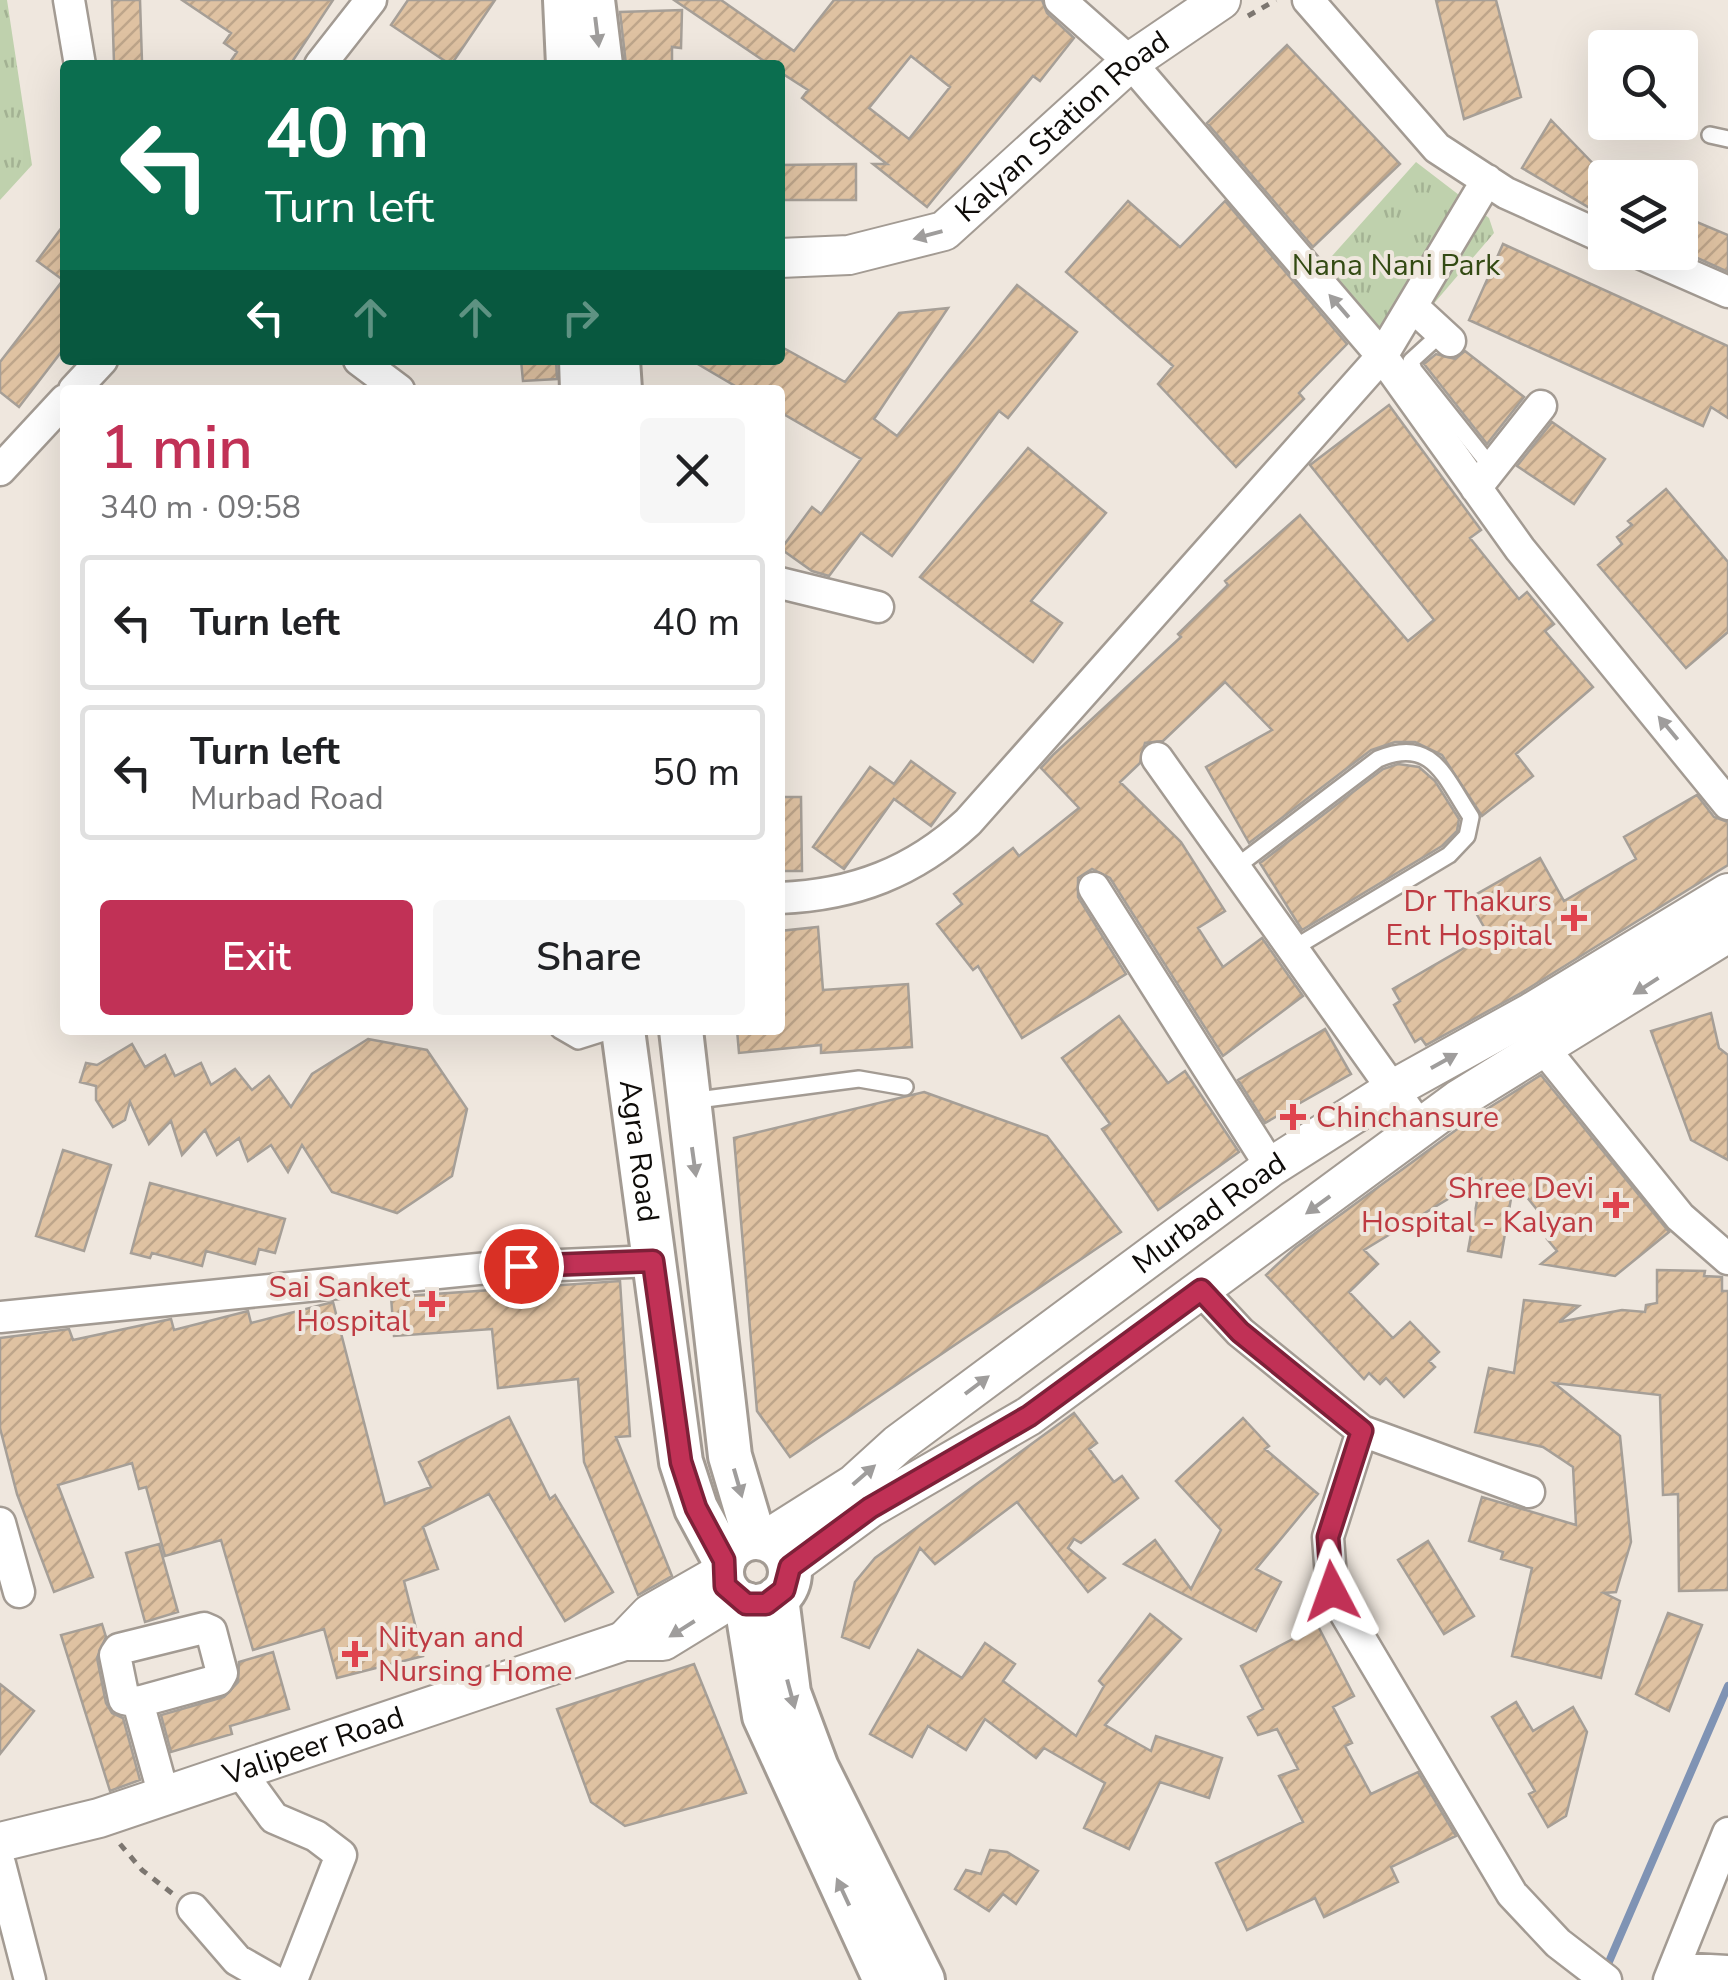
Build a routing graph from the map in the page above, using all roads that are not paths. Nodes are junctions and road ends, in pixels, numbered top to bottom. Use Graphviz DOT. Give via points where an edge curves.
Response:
graph roads {
  1 [pos="70,0"];
  2 [pos="371,0"];
  3 [pos="565,0"];
  4 [pos="594,0"];
  5 [pos="1060,0"];
  6 [pos="1221,0"];
  7 [pos="1308,0"];
  8 [pos="79,60"];
  9 [pos="324,60"];
  10 [pos="568,60"];
  11 [pos="601,60"];
  12 [pos="1130,62"];
  13 [pos="1710,135"];
  14 [pos="1728,139"];
  15 [pos="1487,180"];
  16 [pos="1588,230"];
  17 [pos="785,258"];
  18 [pos="1677,270"];
  19 [pos="1728,292"];
  20 [pos="1406,316"];
  21 [pos="1436,344"];
  22 [pos="1382,356"];
  23 [pos="97,365"];
  24 [pos="366,365"];
  25 [pos="79,385"];
  26 [pos="392,385"];
  27 [pos="60,405"];
  28 [pos="1540,406"];
  29 [pos="1449,430"];
  30 [pos="0,470"];
  31 [pos="1484,478"];
  32 [pos="785,585"];
  33 [pos="878,607"];
  34 [pos="1157,758"];
  35 [pos="1728,804"];
  36 [pos="1236,866"];
  37 [pos="1094,888"];
  38 [pos="1728,892"];
  39 [pos="785,898"];
  40 [pos="1728,933"];
  41 [pos="1294,948"];
  42 [pos="568,1035"];
  43 [pos="597,1035"];
  44 [pos="624,1035"];
  45 [pos="681,1035"];
  46 [pos="1545,1050"];
  47 [pos="905,1087"];
  48 [pos="1395,1088"];
  49 [pos="686,1102"];
  50 [pos="1421,1129"];
  51 [pos="1271,1168"];
  52 [pos="1728,1259"];
  53 [pos="653,1261"];
  54 [pos="1201,1290"];
  55 [pos="0,1317"];
  56 [pos="1362,1431"];
  57 [pos="1529,1492"];
  58 [pos="0,1523"];
  59 [pos="752,1572"];
  60 [pos="19,1592"];
  61 [pos="138,1702"];
  62 [pos="238,1770"];
  63 [pos="164,1796"];
  64 [pos="1728,1832"];
  65 [pos="0,1842"];
  66 [pos="0,1864"];
  67 [pos="192,1909"];
  68 [pos="1728,1970"];
  69 [pos="1672,1974"];
  70 [pos="30,1980"];
  71 [pos="272,1980"];
  72 [pos="292,1980"];
  73 [pos="885,1980"];
  74 [pos="923,1980"];
  75 [pos="1606,1980"];
  1 -- 8 [label="street"];
  2 -- 9 [label="street"];
  3 -- 10 [label="main road"];
  4 -- 11 [label="main road, one-way"];
  5 -- 12 [label="street"];
  6 -- 12 [label="street, Kalyan Station Road"];
  7 -- 15 [label="street" via="1436,148"];
  12 -- 17 [label="street, Kalyan Station Road, one-way" via="944,231 849,255"];
  22 -- 12 [label="street, one-way"];
  13 -- 14 [label="lane"];
  15 -- 16 [label="street"];
  15 -- 20 [label="street"];
  18 -- 19 [label="street"];
  20 -- 21 [label="street"];
  20 -- 22 [label="street"];
  21 -- 29 [label="lane" via="1411,361"];
  22 -- 29 [label="street"];
  22 -- 39 [label="street" via="968,822 923,859 870,884"];
  23 -- 25 [label="street"];
  24 -- 26 [label="street"];
  27 -- 30 [label="street"];
  28 -- 31 [label="street"];
  29 -- 31 [label="street"];
  35 -- 31 [label="street, one-way" via="1520,549"];
  32 -- 33 [label="street"];
  34 -- 36 [label="street"];
  36 -- 41 [label="street"];
  36 -- 41 [label="lane" via="1378,759 1400,750 1416,749 1429,758 1453,789 1471,816 1467,836 1449,855"];
  37 -- 51 [label="street"];
  48 -- 38 [label="street, Murbad Road, one-way"];
  40 -- 46 [label="street, Murbad Road, one-way"];
  41 -- 48 [label="street"];
  42 -- 43 [label="lane" via="578,1041"];
  44 -- 53 [label="main road, Agra Road"];
  45 -- 49 [label="main road, Agra Road"];
  46 -- 50 [label="street, Murbad Road"];
  46 -- 52 [label="street" via="1680,1217"];
  47 -- 49 [label="lane" via="859,1079"];
  48 -- 50 [label="street"];
  48 -- 51 [label="street, Murbad Road"];
  49 -- 59 [label="main road, Agra Road, one-way" via="730,1456"];
  50 -- 54 [label="street, Murbad Road, one-way"];
  59 -- 51 [label="street, Murbad Road, one-way" via="898,1444"];
  53 -- 55 [label="street" via="488,1268"];
  53 -- 59 [label="main road, Agra Road" via="681,1462 696,1508"];
  54 -- 56 [label="street" via="1240,1332"];
  54 -- 59 [label="street, Murbad Road" via="1029,1416"];
  56 -- 57 [label="street"];
  56 -- 75 [label="street" via="1328,1537 1332,1591 1512,1894 1558,1943"];
  58 -- 60 [label="street"];
  59 -- 62 [label="street, Valipeer Road" via="650,1614 624,1641"];
  73 -- 59 [label="main road, Agra Road, one-way" via="764,1716"];
  59 -- 74 [label="main road, Agra Road, one-way" via="817,1768"];
  61 -- 63 [label="street"];
  62 -- 63 [label="street, Valipeer Road"];
  62 -- 72 [label="street" via="274,1818 341,1854"];
  63 -- 65 [label="street, Valipeer Road"];
  64 -- 69 [label="street"];
  66 -- 70 [label="street"];
  67 -- 71 [label="street" via="236,1960"];
  68 -- 69 [label="street"];
}
